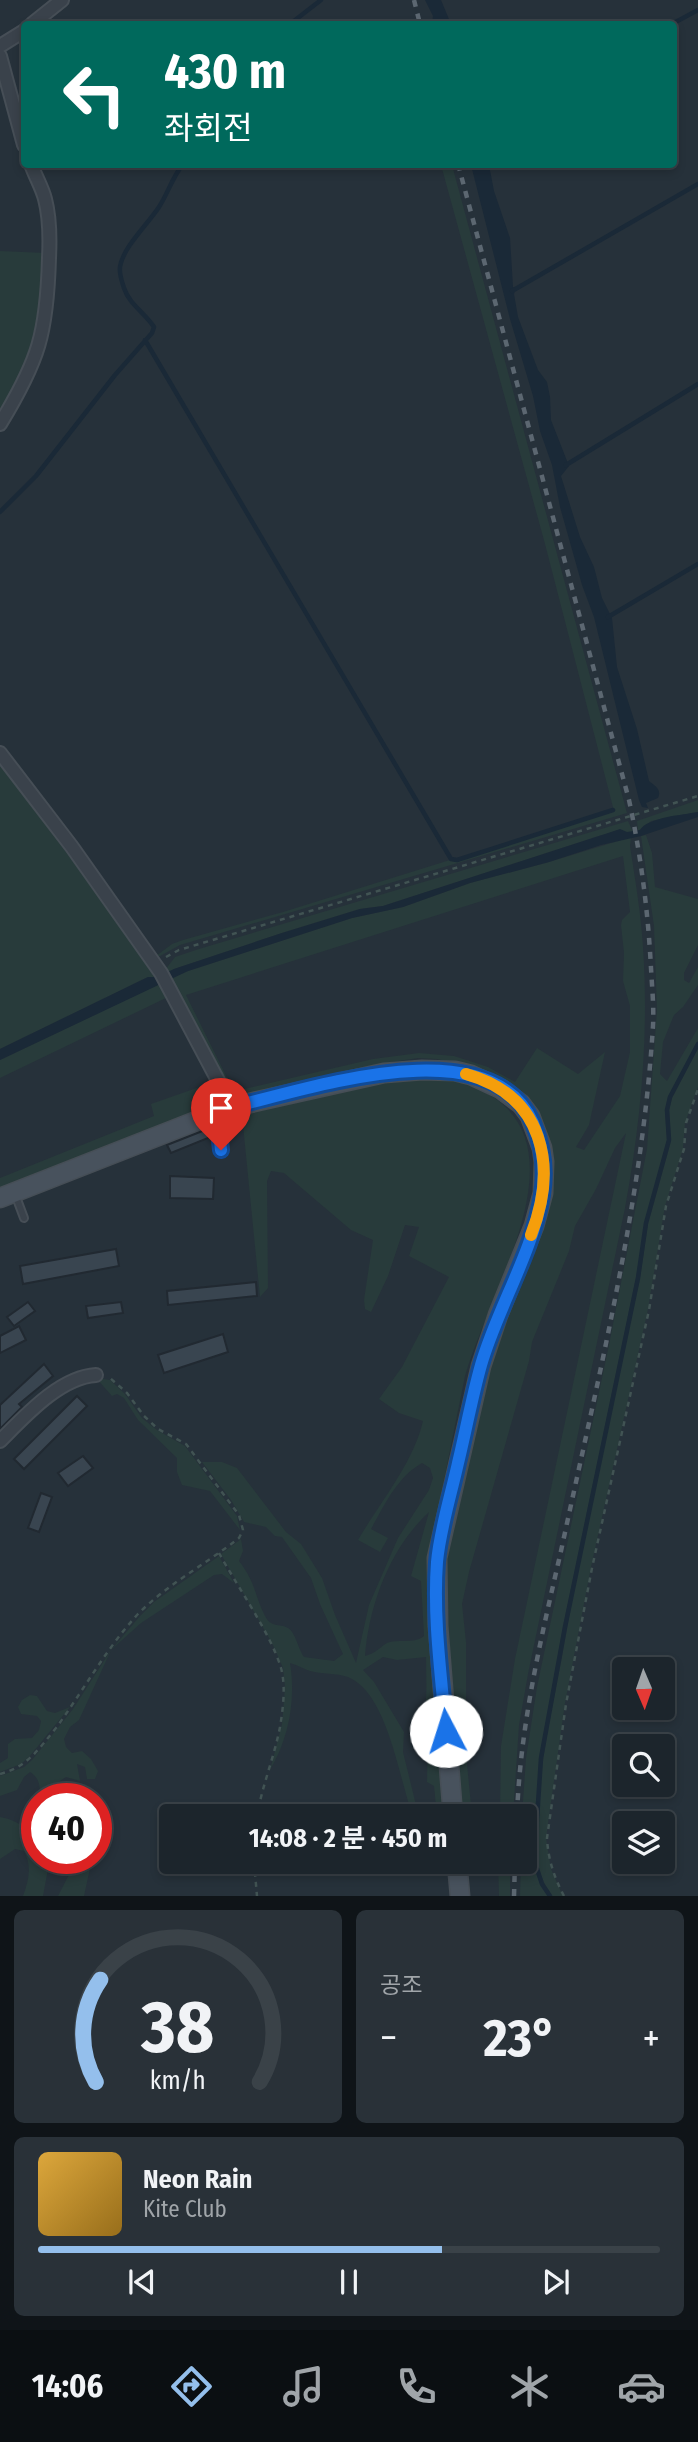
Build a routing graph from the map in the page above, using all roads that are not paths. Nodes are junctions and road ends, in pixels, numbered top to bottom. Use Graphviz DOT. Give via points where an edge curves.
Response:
graph roads {
  1 [pos="62,0"];
  2 [pos="36,21"];
  3 [pos="21,33"];
  4 [pos="0,46"];
  5 [pos="0,56"];
  6 [pos="21,134"];
  7 [pos="33,168"];
  8 [pos="0,424"];
  9 [pos="0,753"];
  10 [pos="225,1110"];
  11 [pos="221,1150"];
  12 [pos="7,1195"];
  13 [pos="24,1218"];
  14 [pos="96,1376"];
  15 [pos="0,1441"];
  16 [pos="452,1804"];
  17 [pos="458,1874"];
  18 [pos="460,1896"];
  1 -- 2 [label="street"];
  3 -- 4 [label="street"];
  5 -- 6 [label="street"];
  7 -- 8 [label="street" via="48,214 49,295 37,356"];
  9 -- 10 [label="street" via="159,969"];
  10 -- 11 [label="lane"];
  10 -- 12 [label="street"];
  10 -- 16 [label="street" via="384,1073 455,1071 487,1081 511,1096 530,1116 542,1148 539,1210 481,1366 438,1558 438,1626"];
  12 -- 13 [label="lane"];
  14 -- 15 [label="street" via="83,1376 61,1387"];
  17 -- 18 [label="street"];
}
